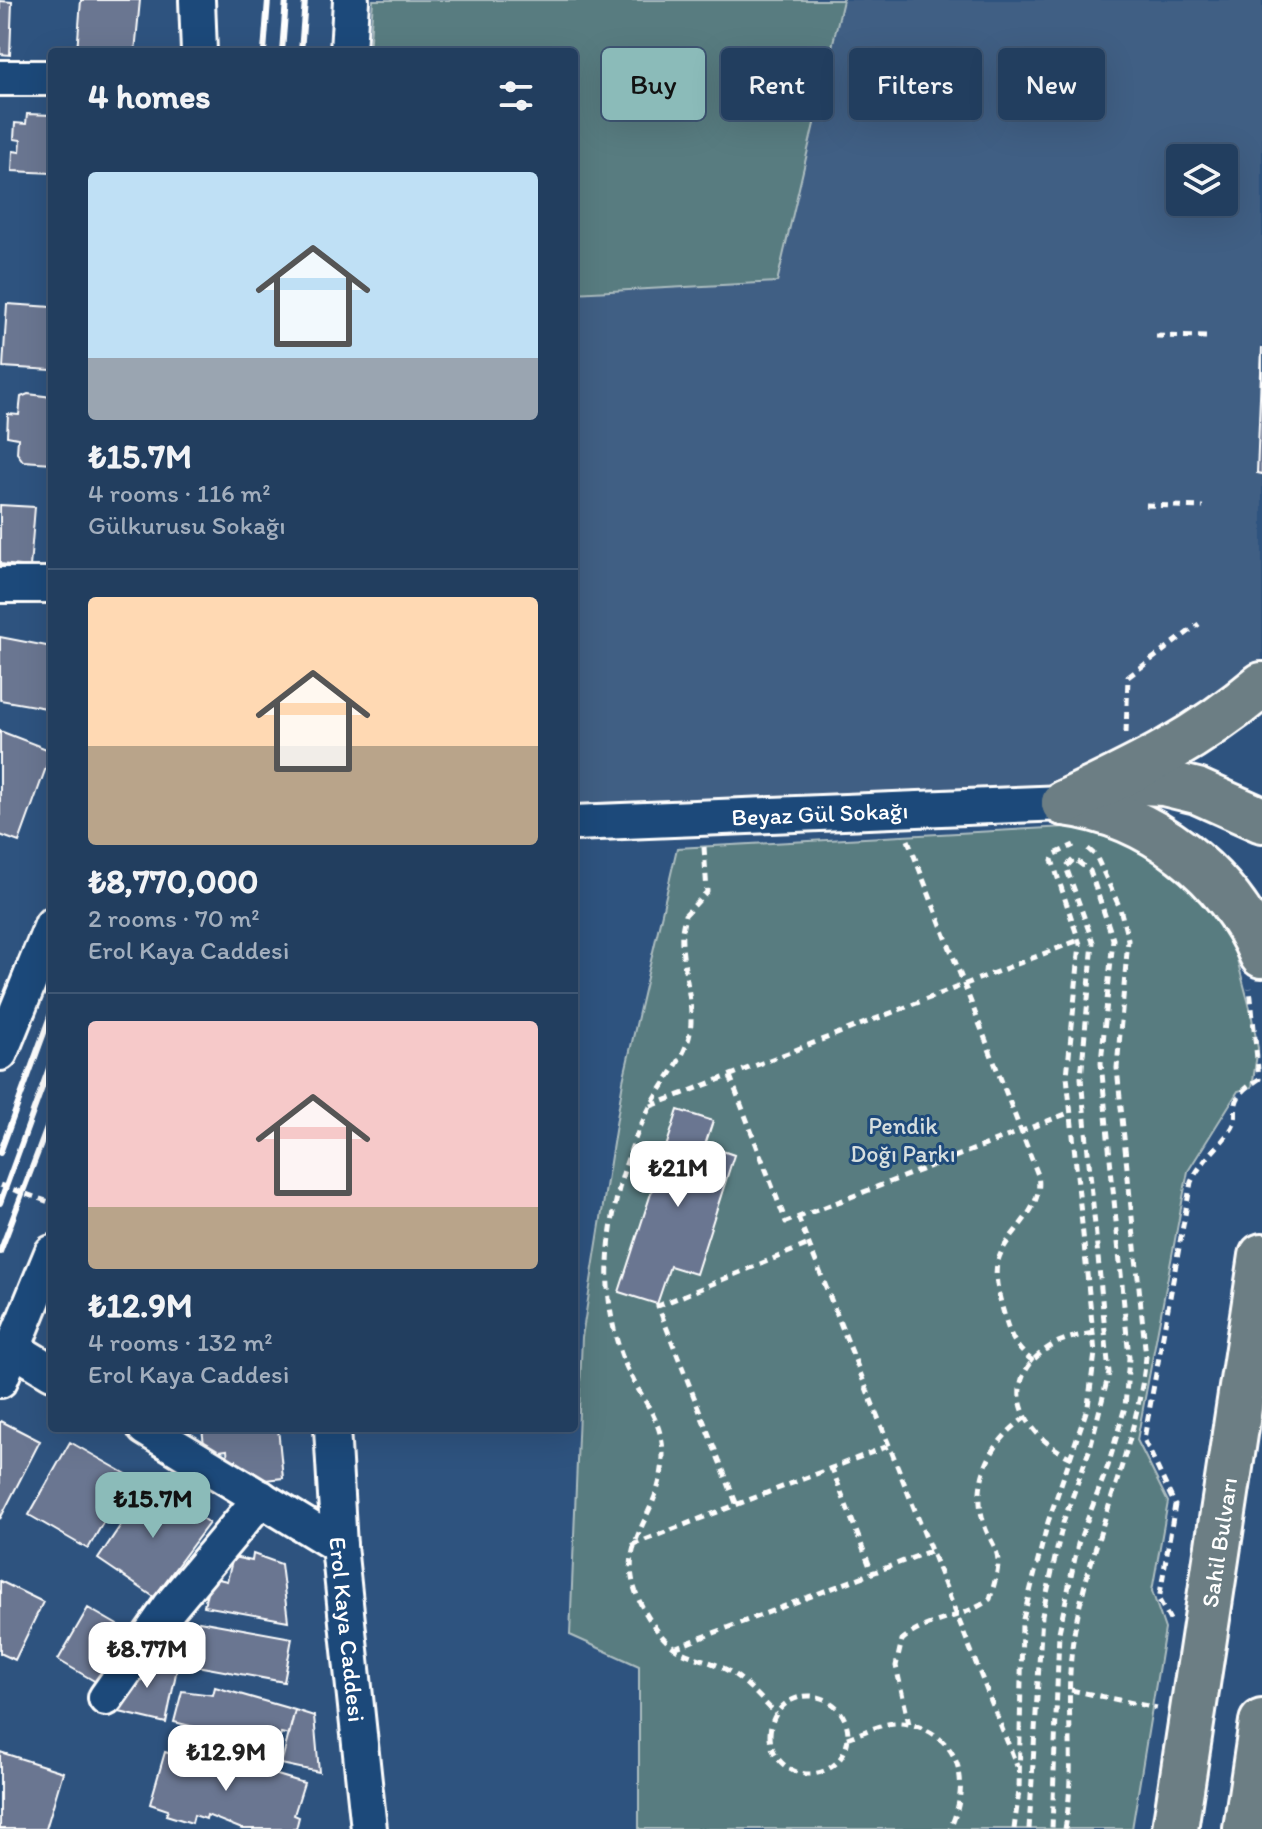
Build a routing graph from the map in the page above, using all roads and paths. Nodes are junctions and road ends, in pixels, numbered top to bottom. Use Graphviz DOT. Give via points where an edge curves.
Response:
graph roads {
  1 [pos="197,0"];
  2 [pos="351,0"];
  3 [pos="199,48"];
  4 [pos="348,48"];
  5 [pos="0,78"];
  6 [pos="48,78"];
  7 [pos="1156,336"];
  8 [pos="1210,337"];
  9 [pos="1146,505"];
  10 [pos="1203,507"];
  11 [pos="0,585"];
  12 [pos="48,585"];
  13 [pos="1199,624"];
  14 [pos="1137,672"];
  15 [pos="1262,685"];
  16 [pos="1111,781"];
  17 [pos="1064,803"];
  18 [pos="1262,820"];
  19 [pos="578,823"];
  20 [pos="904,828"];
  21 [pos="704,838"];
  22 [pos="48,935"];
  23 [pos="1079,940"];
  24 [pos="1255,966"];
  25 [pos="964,985"];
  26 [pos="0,1053"];
  27 [pos="730,1076"];
  28 [pos="650,1107"];
  29 [pos="1071,1112"];
  30 [pos="1021,1131"];
  31 [pos="0,1185"];
  32 [pos="48,1202"];
  33 [pos="798,1217"];
  34 [pos="809,1244"];
  35 [pos="1262,1256"];
  36 [pos="48,1263"];
  37 [pos="1093,1333"];
  38 [pos="14,1349"];
  39 [pos="1033,1361"];
  40 [pos="48,1370"];
  41 [pos="0,1380"];
  42 [pos="1025,1418"];
  43 [pos="152,1432"];
  44 [pos="332,1432"];
  45 [pos="891,1445"];
  46 [pos="1072,1458"];
  47 [pos="831,1466"];
  48 [pos="261,1498"];
  49 [pos="736,1503"];
  50 [pos="632,1545"];
  51 [pos="339,1546"];
  52 [pos="933,1550"];
  53 [pos="872,1572"];
  54 [pos="959,1615"];
  55 [pos="1172,1624"];
  56 [pos="674,1648"];
  57 [pos="1071,1690"];
  58 [pos="1160,1694"];
  59 [pos="106,1698"];
  60 [pos="1158,1708"];
  61 [pos="776,1714"];
  62 [pos="1262,1722"];
  63 [pos="1155,1723"];
  64 [pos="909,1724"];
  65 [pos="847,1738"];
  66 [pos="1018,1769"];
  67 [pos="369,1829"];
  68 [pos="950,1829"];
  69 [pos="1014,1829"];
  70 [pos="1029,1829"];
  71 [pos="1052,1829"];
  72 [pos="1065,1829"];
  73 [pos="1175,1829"];
  74 [pos="1246,1829"];
  1 -- 3 [label="street"];
  2 -- 4 [label="street"];
  5 -- 6 [label="street"];
  7 -- 8 [label="path"];
  9 -- 10 [label="path"];
  11 -- 12 [label="street"];
  13 -- 14 [label="path"];
  15 -- 16 [label="highway" via="1173,751"];
  16 -- 17 [label="highway"];
  16 -- 18 [label="highway" via="1164,783 1197,791"];
  17 -- 19 [label="street, Beyaz Gül Sokağı"];
  17 -- 24 [label="highway" via="1130,821 1181,850 1226,890"];
  20 -- 25 [label="path"];
  21 -- 28 [label="path" via="707,892 685,915 682,931 690,1032"];
  22 -- 26 [label="street"];
  23 -- 25 [label="path"];
  23 -- 29 [label="path" via="1067,1076"];
  23 -- 57 [label="path" via="1053,871 1055,854 1075,845 1096,856 1128,940 1117,1068 1146,1357 1140,1399 1093,1548 1074,1632"];
  24 -- 55 [label="path" via="1259,1079 1235,1100 1233,1129 1201,1162 1191,1182 1144,1439 1175,1505 1159,1600"];
  25 -- 27 [label="path"];
  25 -- 30 [label="path"];
  27 -- 28 [label="path"];
  27 -- 33 [label="path" via="786,1222"];
  28 -- 50 [label="path" via="620,1187 608,1264 620,1349 661,1431 660,1482"];
  29 -- 30 [label="path"];
  29 -- 37 [label="path"];
  30 -- 33 [label="path"];
  30 -- 39 [label="path" via="1038,1175 1039,1193 1000,1256 996,1273 1007,1327 1018,1349"];
  31 -- 32 [label="path, bridge"];
  33 -- 34 [label="path"];
  34 -- 45 [label="path"];
  34 -- 49 [label="path" via="658,1306"];
  35 -- 73 [label="highway, Sahil Bulvarı"];
  36 -- 38 [label="street"];
  37 -- 39 [label="path" via="1054,1344"];
  37 -- 46 [label="path" via="1092,1389"];
  38 -- 40 [label="street"];
  38 -- 41 [label="street"];
  39 -- 42 [label="path" via="1020,1395"];
  42 -- 46 [label="path" via="1041,1440"];
  42 -- 54 [label="path" via="994,1448 980,1488 980,1506 998,1561 990,1599"];
  43 -- 48 [label="street"];
  44 -- 51 [label="street, Erol Kaya Caddesi"];
  45 -- 47 [label="path"];
  45 -- 52 [label="path"];
  46 -- 66 [label="path" via="1048,1522 1022,1623"];
  47 -- 49 [label="path"];
  47 -- 53 [label="path"];
  48 -- 51 [label="street"];
  48 -- 59 [label="street" via="161,1618"];
  49 -- 50 [label="path"];
  50 -- 56 [label="path" via="634,1588 652,1624"];
  51 -- 67 [label="street, Erol Kaya Caddesi"];
  52 -- 53 [label="path"];
  52 -- 54 [label="path"];
  53 -- 56 [label="path"];
  54 -- 64 [label="path" via="931,1622 902,1640 896,1666"];
  54 -- 66 [label="path"];
  56 -- 61 [label="path" via="726,1669"];
  57 -- 60 [label="path"];
  57 -- 72 [label="path"];
  58 -- 60 [label="path"];
  60 -- 63 [label="path"];
  61 -- 65 [label="path" via="791,1700 816,1696 838,1709"];
  61 -- 65 [label="path" via="770,1744 795,1772 832,1767"];
  62 -- 74 [label="highway"];
  64 -- 65 [label="path"];
  64 -- 68 [label="path" via="945,1742 955,1756 961,1803"];
  66 -- 69 [label="path"];
  70 -- 71 [label="path" via="1042,1615 1063,1523 1109,1373 1081,1078 1093,942 1066,867 1074,859 1090,871 1113,939 1102,1074 1129,1358 1125,1407 1078,1544 1059,1632"];
}
